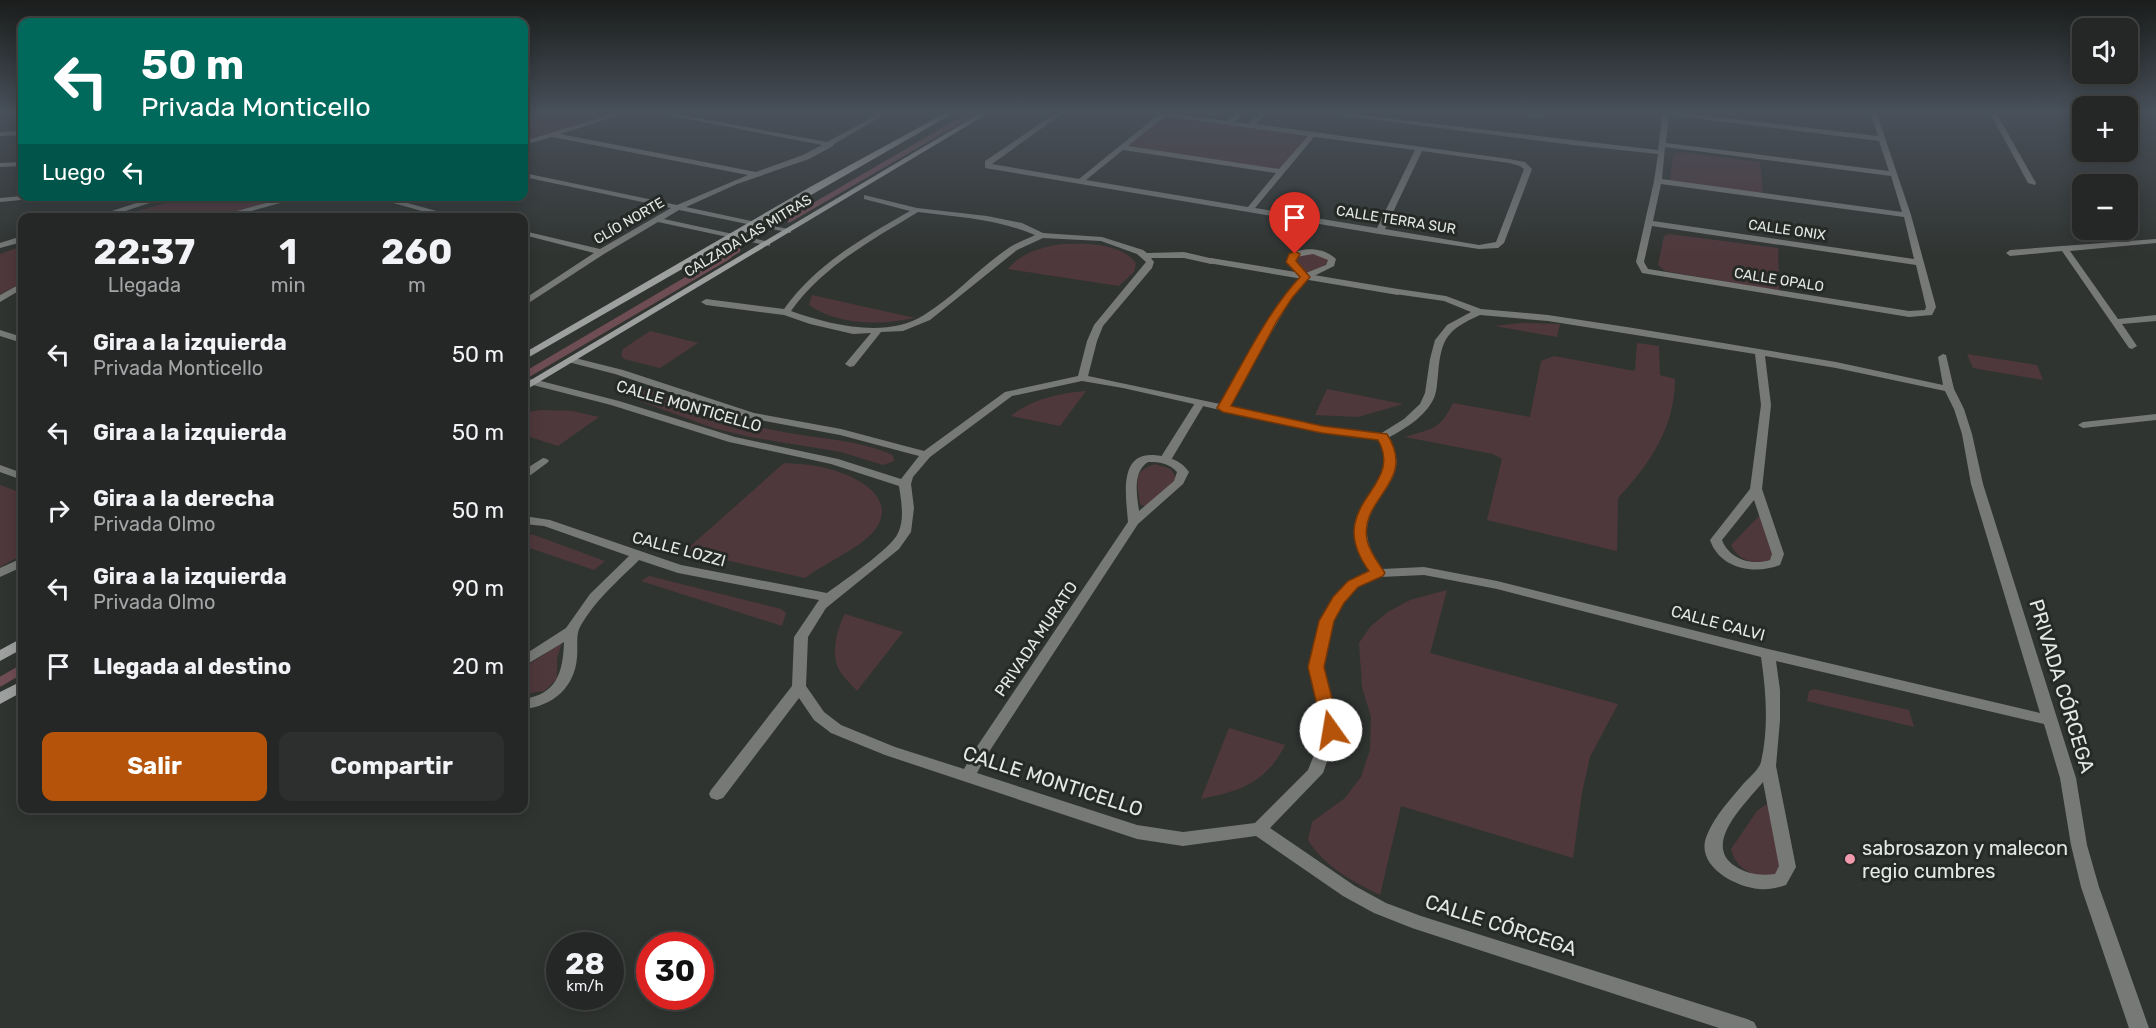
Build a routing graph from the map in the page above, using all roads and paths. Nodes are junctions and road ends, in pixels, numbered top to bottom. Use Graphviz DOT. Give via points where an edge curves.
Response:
graph roads {
  1 [pos="679,159"];
  2 [pos="799,159"];
  3 [pos="869,159"];
  4 [pos="909,159"];
  5 [pos="994,159"];
  6 [pos="1106,159"];
  7 [pos="1198,159"];
  8 [pos="1293,159"];
  9 [pos="1415,159"];
  10 [pos="1492,159"];
  11 [pos="1660,159"];
  12 [pos="1741,159"];
  13 [pos="1888,159"];
  14 [pos="2019,159"];
  15 [pos="18,164"];
  16 [pos="0,165"];
  17 [pos="1282,172"];
  18 [pos="757,174"];
  19 [pos="1893,174"];
  20 [pos="528,176"];
  21 [pos="1658,181"];
  22 [pos="1079,182"];
  23 [pos="2032,183"];
  24 [pos="867,197"];
  25 [pos="18,199"];
  26 [pos="0,200"];
  27 [pos="151,201"];
  28 [pos="283,201"];
  29 [pos="391,201"];
  30 [pos="677,208"];
  31 [pos="917,210"];
  32 [pos="1250,210"];
  33 [pos="111,213"];
  34 [pos="235,213"];
  35 [pos="438,213"];
  36 [pos="1907,215"];
  37 [pos="659,220"];
  38 [pos="1650,223"];
  39 [pos="753,224"];
  40 [pos="789,231"];
  41 [pos="1379,232"];
  42 [pos="528,234"];
  43 [pos="1042,235"];
  44 [pos="731,236"];
  45 [pos="18,239"];
  46 [pos="18,240"];
  47 [pos="0,241"];
  48 [pos="2156,241"];
  49 [pos="767,244"];
  50 [pos="0,246"];
  51 [pos="2065,249"];
  52 [pos="601,252"];
  53 [pos="2010,254"];
  54 [pos="1145,256"];
  55 [pos="1921,263"];
  56 [pos="1305,277"];
  57 [pos="18,288"];
  58 [pos="0,299"];
  59 [pos="528,299"];
  60 [pos="706,302"];
  61 [pos="786,312"];
  62 [pos="1479,312"];
  63 [pos="2156,318"];
  64 [pos="2115,322"];
  65 [pos="877,331"];
  66 [pos="0,333"];
  67 [pos="18,339"];
  68 [pos="2132,346"];
  69 [pos="1760,352"];
  70 [pos="528,355"];
  71 [pos="1943,357"];
  72 [pos="571,360"];
  73 [pos="850,364"];
  74 [pos="1082,378"];
  75 [pos="533,382"];
  76 [pos="528,385"];
  77 [pos="1949,389"];
  78 [pos="1200,403"];
  79 [pos="1223,408"];
  80 [pos="2156,418"];
  81 [pos="2083,425"];
  82 [pos="1382,437"];
  83 [pos="926,455"];
  84 [pos="1165,460"];
  85 [pos="543,461"];
  86 [pos="0,468"];
  87 [pos="528,472"];
  88 [pos="18,475"];
  89 [pos="904,484"];
  90 [pos="1756,489"];
  91 [pos="528,521"];
  92 [pos="1134,522"];
  93 [pos="636,556"];
  94 [pos="18,564"];
  95 [pos="0,573"];
  96 [pos="1378,573"];
  97 [pos="829,598"];
  98 [pos="570,631"];
  99 [pos="18,645"];
  100 [pos="1768,654"];
  101 [pos="0,656"];
  102 [pos="528,657"];
  103 [pos="799,687"];
  104 [pos="18,688"];
  105 [pos="0,699"];
  106 [pos="528,703"];
  107 [pos="2049,720"];
  108 [pos="1768,766"];
  109 [pos="968,776"];
  110 [pos="717,794"];
  111 [pos="1259,829"];
  112 [pos="1747,1028"];
  113 [pos="2139,1028"];
  1 -- 18 [label="street"];
  2 -- 18 [label="street, CLÍO NORTE"];
  3 -- 39 [label="main road, CALZADA LAS MITRAS"];
  4 -- 40 [label="main road, CALZADA LAS MITRAS"];
  5 -- 22 [label="street, CALLE TERRA SUR" via="988,166"];
  6 -- 22 [label="street"];
  7 -- 17 [label="street"];
  8 -- 17 [label="street"];
  9 -- 41 [label="street"];
  10 -- 41 [label="street, CALLE TERRA SUR" via="1527,167 1500,243 1479,247"];
  11 -- 21 [label="street"];
  12 -- 19 [label="street"];
  13 -- 19 [label="street"];
  14 -- 23 [label="street"];
  15 -- 16 [label="street"];
  17 -- 32 [label="street"];
  18 -- 30 [label="street, CLÍO NORTE"];
  19 -- 36 [label="street"];
  20 -- 30 [label="street"];
  21 -- 36 [label="street"];
  21 -- 38 [label="street"];
  22 -- 32 [label="street, CALLE TERRA SUR"];
  24 -- 31 [label="street"];
  25 -- 26 [label="street"];
  27 -- 33 [label="street"];
  28 -- 34 [label="street"];
  29 -- 35 [label="street"];
  30 -- 37 [label="street, CLÍO NORTE"];
  30 -- 39 [label="street"];
  31 -- 43 [label="street" via="987,218"];
  31 -- 61 [label="street" via="824,269 800,291"];
  32 -- 41 [label="street, CALLE TERRA SUR"];
  36 -- 55 [label="street"];
  37 -- 44 [label="street"];
  37 -- 52 [label="street, CLÍO NORTE"];
  38 -- 55 [label="street, CALLE ONIX"];
  38 -- 55 [label="street, CALLE OPALO" via="1640,262 1645,271 1909,314 1931,311"];
  39 -- 40 [label="street"];
  39 -- 44 [label="main road, CALZADA LAS MITRAS"];
  40 -- 49 [label="main road, CALZADA LAS MITRAS"];
  42 -- 52 [label="street"];
  43 -- 54 [label="street" via="1102,239"];
  43 -- 65 [label="street" via="1014,248 927,318 903,328"];
  44 -- 49 [label="street"];
  44 -- 70 [label="main road, CALZADA LAS MITRAS"];
  45 -- 47 [label="street"];
  46 -- 50 [label="street"];
  48 -- 51 [label="street"];
  49 -- 72 [label="main road, CALZADA LAS MITRAS"];
  51 -- 53 [label="street"];
  51 -- 64 [label="street"];
  52 -- 59 [label="street, CLÍO NORTE"];
  54 -- 56 [label="street" via="1176,254"];
  54 -- 74 [label="street" via="1150,262 1146,273 1099,325"];
  56 -- 62 [label="street" via="1446,299"];
  56 -- 79 [label="street" via="1272,321"];
  57 -- 58 [label="street"];
  60 -- 61 [label="street"];
  61 -- 65 [label="street" via="833,327"];
  62 -- 69 [label="street" via="1569,321"];
  62 -- 82 [label="street" via="1446,330 1439,340 1429,399 1408,423"];
  63 -- 64 [label="street"];
  64 -- 68 [label="street"];
  65 -- 73 [label="street"];
  66 -- 67 [label="street"];
  69 -- 77 [label="street"];
  69 -- 90 [label="street" via="1766,405"];
  71 -- 77 [label="street, PRIVADA CÓRCEGA"];
  72 -- 75 [label="main road, CALZADA LAS MITRAS"];
  72 -- 83 [label="street, CALLE MONTICELLO" via="752,416 841,432"];
  74 -- 78 [label="street"];
  74 -- 83 [label="street" via="1009,394"];
  75 -- 76 [label="main road, CALZADA LAS MITRAS"];
  75 -- 89 [label="street, CALLE MONTICELLO" via="733,440 834,460"];
  77 -- 107 [label="street, PRIVADA CÓRCEGA" via="1963,420 1977,484"];
  78 -- 79 [label="street"];
  78 -- 84 [label="street"];
  79 -- 82 [label="street" via="1322,430"];
  80 -- 81 [label="street"];
  82 -- 96 [label="street" via="1390,450 1392,465 1360,522 1365,555"];
  83 -- 89 [label="street"];
  84 -- 92 [label="street" via="1140,461 1133,468 1130,476"];
  84 -- 92 [label="street, PRIVADA MURATO" via="1183,472 1179,482"];
  85 -- 87 [label="street"];
  86 -- 88 [label="street"];
  89 -- 97 [label="street" via="906,532 895,546"];
  90 -- 90 [label="street" via="1716,540 1730,559 1766,566 1776,562 1778,554"];
  91 -- 93 [label="street, CALLE LOZZI" via="546,523"];
  92 -- 109 [label="street, PRIVADA MURATO"];
  93 -- 97 [label="street, CALLE LOZZI" via="678,569"];
  93 -- 98 [label="street" via="595,597"];
  94 -- 95 [label="street"];
  96 -- 100 [label="street, CALLE CALVI" via="1424,571 1468,579"];
  96 -- 111 [label="street" via="1353,584 1338,600 1327,621 1316,667 1331,730 1314,772"];
  97 -- 103 [label="street" via="801,636"];
  98 -- 102 [label="street"];
  98 -- 106 [label="street" via="565,684 540,701"];
  99 -- 101 [label="main road"];
  100 -- 107 [label="street, CALLE CALVI"];
  100 -- 108 [label="street" via="1773,690"];
  103 -- 109 [label="street, CALLE MONTICELLO" via="819,716 836,729"];
  103 -- 110 [label="street"];
  104 -- 105 [label="main road"];
  107 -- 113 [label="street, PRIVADA CÓRCEGA" via="2068,778 2090,887"];
  108 -- 108 [label="street" via="1717,830 1712,843 1724,868 1745,879 1765,883 1780,880 1788,867"];
  109 -- 111 [label="street, CALLE MONTICELLO" via="1137,832 1183,839"];
  111 -- 112 [label="street, CALLE CÓRCEGA" via="1380,908"];
}
